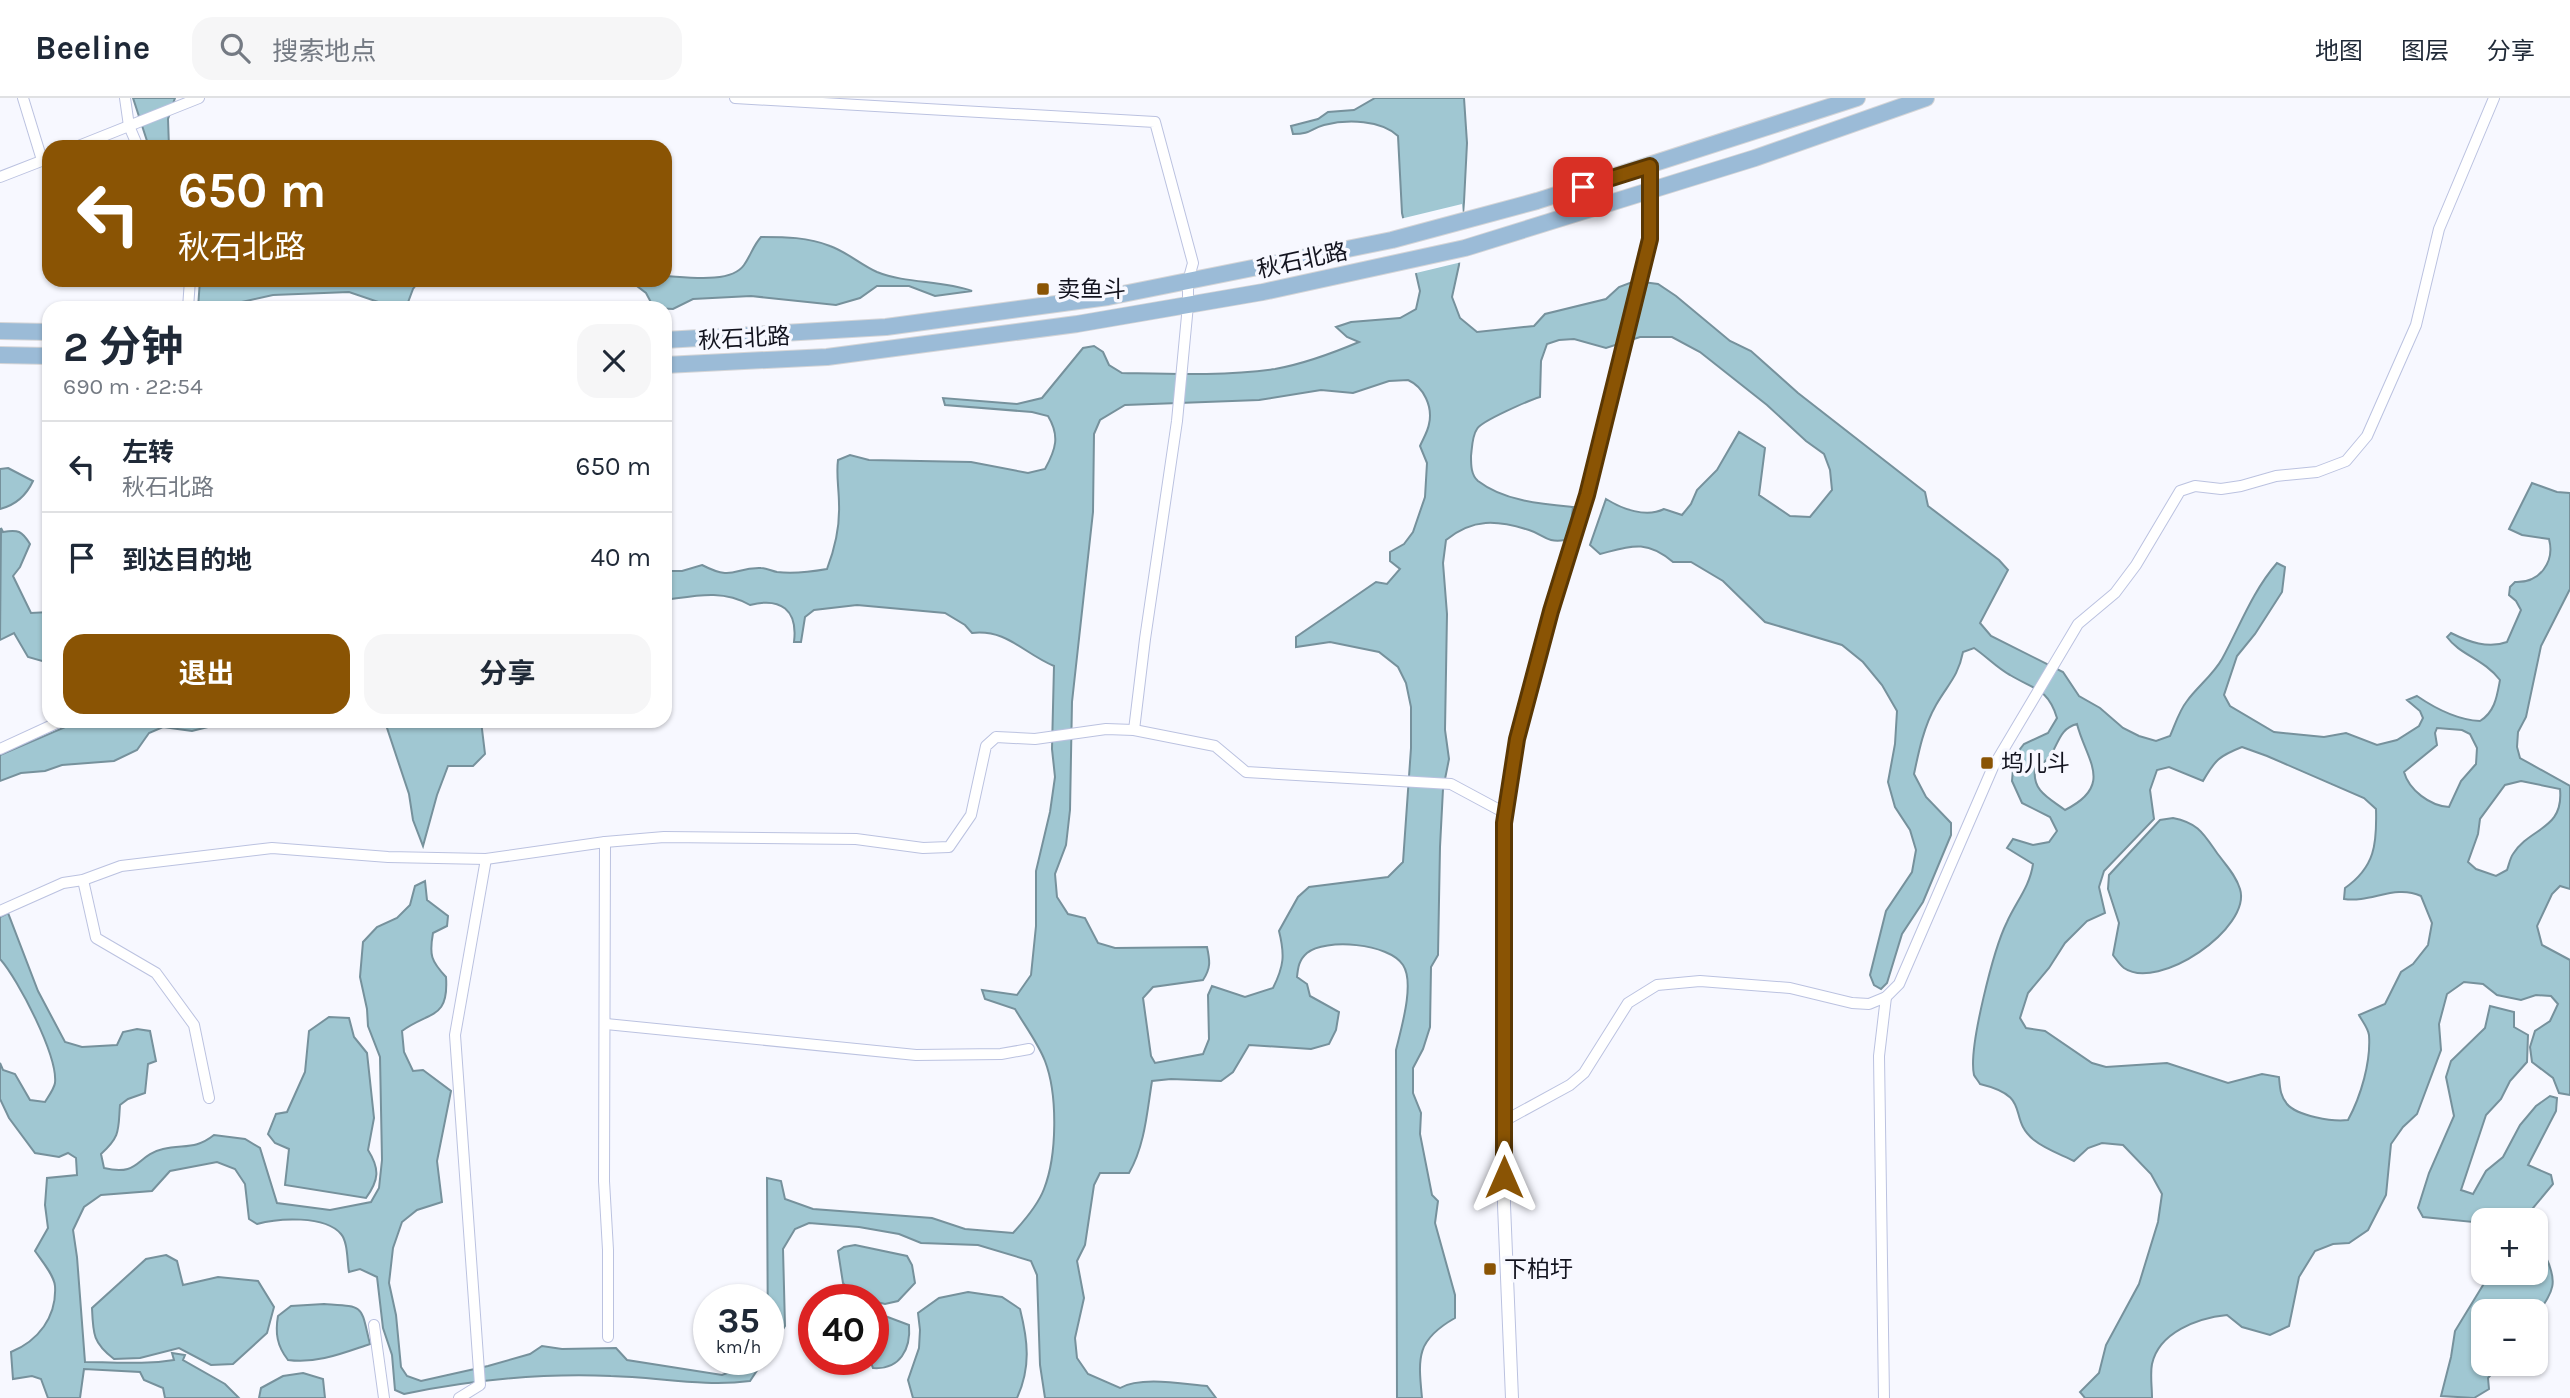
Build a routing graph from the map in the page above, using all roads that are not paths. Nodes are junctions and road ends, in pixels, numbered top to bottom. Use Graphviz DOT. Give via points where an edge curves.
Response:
graph roads {
  1 [pos="23,98"];
  2 [pos="125,98"];
  3 [pos="200,98"];
  4 [pos="735,98"];
  5 [pos="1857,98"];
  6 [pos="1926,98"];
  7 [pos="2494,98"];
  8 [pos="785,99"];
  9 [pos="129,126"];
  10 [pos="94,140"];
  11 [pos="135,140"];
  12 [pos="42,148"];
  13 [pos="42,161"];
  14 [pos="1650,166"];
  15 [pos="0,177"];
  16 [pos="1648,191"];
  17 [pos="1188,281"];
  18 [pos="1188,305"];
  19 [pos="0,331"];
  20 [pos="42,332"];
  21 [pos="672,340"];
  22 [pos="0,355"];
  23 [pos="42,356"];
  24 [pos="672,365"];
  25 [pos="45,728"];
  26 [pos="1134,730"];
  27 [pos="0,748"];
  28 [pos="1505,813"];
  29 [pos="605,842"];
  30 [pos="486,859"];
  31 [pos="83,880"];
  32 [pos="0,911"];
  33 [pos="1886,997"];
  34 [pos="606,1024"];
  35 [pos="1028,1049"];
  36 [pos="209,1097"];
  37 [pos="1504,1121"];
  38 [pos="374,1325"];
  39 [pos="608,1337"];
  40 [pos="384,1398"];
  41 [pos="459,1398"];
  42 [pos="1512,1398"];
  43 [pos="1884,1398"];
  1 -- 12 [label="street"];
  2 -- 9 [label="street"];
  3 -- 9 [label="street"];
  4 -- 8 [label="street"];
  5 -- 14 [label="main road, 秋石北路"];
  6 -- 16 [label="main road, 秋石北路"];
  7 -- 33 [label="street" via="2439,229 2416,325 2367,436 2346,461 2317,472 2221,489 2195,486 2180,491 2115,593 2078,625 1993,767 1899,984"];
  8 -- 17 [label="street" via="1155,122 1194,263"];
  9 -- 10 [label="street"];
  9 -- 11 [label="street"];
  13 -- 15 [label="street"];
  14 -- 16 [label="street"];
  14 -- 17 [label="main road, 秋石北路" via="1392,240"];
  16 -- 18 [label="main road, 秋石北路" via="1465,248"];
  16 -- 28 [label="street" via="1650,239 1587,495 1517,739"];
  17 -- 18 [label="street"];
  17 -- 21 [label="main road, 秋石北路" via="1108,297 886,327"];
  18 -- 24 [label="main road, 秋石北路" via="827,357"];
  18 -- 26 [label="street" via="1177,421"];
  19 -- 20 [label="main road"];
  22 -- 23 [label="main road"];
  25 -- 27 [label="street"];
  26 -- 28 [label="street" via="1215,746 1246,772 1451,784"];
  26 -- 29 [label="street" via="1106,729 1035,739 996,737 986,746 971,815 949,847 856,839 664,837"];
  28 -- 37 [label="street"];
  29 -- 30 [label="street"];
  29 -- 34 [label="street"];
  30 -- 31 [label="street" via="272,848 121,866"];
  30 -- 41 [label="street" via="455,1034 480,1385"];
  31 -- 32 [label="street" via="63,883"];
  31 -- 36 [label="street" via="96,938 156,973 194,1025"];
  33 -- 37 [label="street" via="1869,1004 1790,988 1700,981 1657,985 1628,1003 1584,1073"];
  33 -- 43 [label="street" via="1880,1056"];
  34 -- 35 [label="street" via="916,1055 1001,1054"];
  34 -- 39 [label="street"];
  37 -- 42 [label="street"];
  38 -- 40 [label="street"];
}
